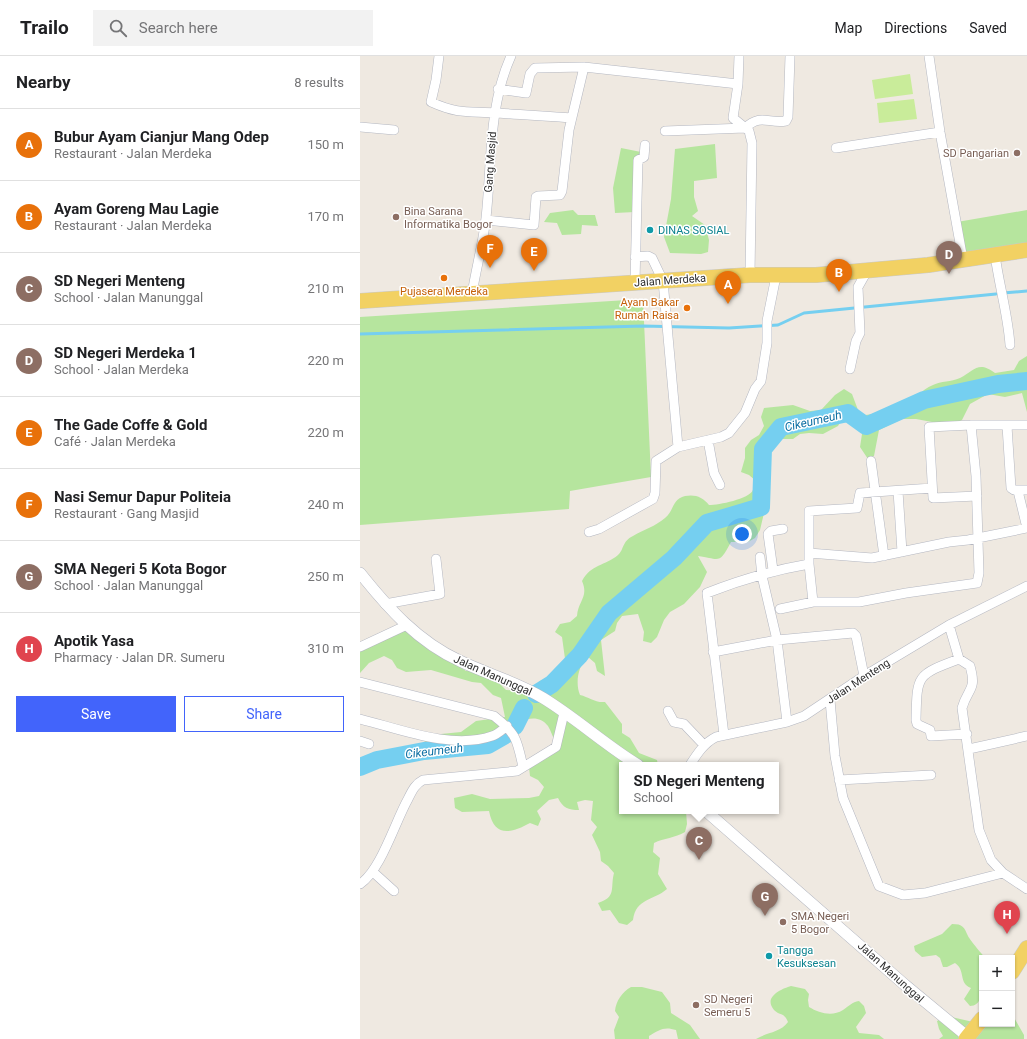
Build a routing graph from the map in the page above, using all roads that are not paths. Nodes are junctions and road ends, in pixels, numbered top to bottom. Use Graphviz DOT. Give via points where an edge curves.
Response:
graph roads {
  1 [pos="439,56"];
  2 [pos="511,56"];
  3 [pos="739,56"];
  4 [pos="790,56"];
  5 [pos="930,56"];
  6 [pos="584,67"];
  7 [pos="738,84"];
  8 [pos="498,89"];
  9 [pos="494,113"];
  10 [pos="572,118"];
  11 [pos="360,127"];
  12 [pos="745,128"];
  13 [pos="394,130"];
  14 [pos="665,131"];
  15 [pos="940,132"];
  16 [pos="645,145"];
  17 [pos="836,148"];
  18 [pos="486,220"];
  19 [pos="1027,250"];
  20 [pos="995,255"];
  21 [pos="635,257"];
  22 [pos="963,260"];
  23 [pos="866,271"];
  24 [pos="750,275"];
  25 [pos="776,276"];
  26 [pos="664,281"];
  27 [pos="635,282"];
  28 [pos="472,294"];
  29 [pos="360,301"];
  30 [pos="1010,345"];
  31 [pos="850,369"];
  32 [pos="972,424"];
  33 [pos="1027,425"];
  34 [pos="1007,426"];
  35 [pos="708,440"];
  36 [pos="678,447"];
  37 [pos="870,461"];
  38 [pos="720,485"];
  39 [pos="932,488"];
  40 [pos="898,491"];
  41 [pos="1023,491"];
  42 [pos="876,493"];
  43 [pos="977,496"];
  44 [pos="1027,528"];
  45 [pos="783,530"];
  46 [pos="589,532"];
  47 [pos="977,538"];
  48 [pos="902,552"];
  49 [pos="809,553"];
  50 [pos="884,556"];
  51 [pos="760,557"];
  52 [pos="436,559"];
  53 [pos="809,564"];
  54 [pos="773,570"];
  55 [pos="360,573"];
  56 [pos="762,576"];
  57 [pos="1027,588"];
  58 [pos="812,602"];
  59 [pos="385,604"];
  60 [pos="780,609"];
  61 [pos="407,625"];
  62 [pos="949,625"];
  63 [pos="777,640"];
  64 [pos="360,647"];
  65 [pos="713,652"];
  66 [pos="959,659"];
  67 [pos="864,676"];
  68 [pos="360,682"];
  69 [pos="830,700"];
  70 [pos="668,711"];
  71 [pos="564,713"];
  72 [pos="360,719"];
  73 [pos="787,722"];
  74 [pos="507,726"];
  75 [pos="967,734"];
  76 [pos="724,735"];
  77 [pos="1027,736"];
  78 [pos="704,745"];
  79 [pos="969,749"];
  80 [pos="634,762"];
  81 [pos="692,762"];
  82 [pos="523,767"];
  83 [pos="931,775"];
  84 [pos="839,780"];
  85 [pos="709,814"];
  86 [pos="373,872"];
  87 [pos="1003,873"];
  88 [pos="360,884"];
  89 [pos="1027,889"];
  90 [pos="394,891"];
  91 [pos="1027,948"];
  92 [pos="1015,967"];
  93 [pos="979,1023"];
  94 [pos="967,1038"];
  1 -- 9 [label="street" via="431,102 456,112"];
  2 -- 8 [label="street, Gang Masjid"];
  3 -- 7 [label="street"];
  4 -- 12 [label="street" via="788,120 782,122 757,119"];
  5 -- 15 [label="street"];
  6 -- 7 [label="street"];
  6 -- 8 [label="street" via="535,68 530,74 526,94"];
  6 -- 10 [label="street"];
  7 -- 12 [label="street" via="733,118"];
  8 -- 9 [label="street, Gang Masjid"];
  9 -- 10 [label="street"];
  9 -- 18 [label="street, Gang Masjid"];
  10 -- 18 [label="street" via="560,195 536,198 534,225"];
  11 -- 13 [label="street"];
  12 -- 14 [label="street"];
  12 -- 24 [label="street" via="751,133 752,143"];
  15 -- 17 [label="street"];
  15 -- 22 [label="street"];
  16 -- 21 [label="street" via="644,156 638,160"];
  18 -- 28 [label="street, Gang Masjid"];
  19 -- 20 [label="main road, Jalan Merdeka"];
  20 -- 22 [label="main road, Jalan Merdeka"];
  20 -- 30 [label="street"];
  21 -- 26 [label="street" via="652,258"];
  21 -- 27 [label="street"];
  22 -- 23 [label="main road, Jalan Merdeka"];
  23 -- 25 [label="main road, Jalan Merdeka"];
  23 -- 31 [label="street" via="858,287 860,333"];
  24 -- 25 [label="main road, Jalan Merdeka"];
  24 -- 26 [label="main road, Jalan Merdeka"];
  25 -- 35 [label="street" via="767,321 767,343 761,381 745,413 729,433"];
  26 -- 27 [label="main road, Jalan Merdeka"];
  26 -- 36 [label="street"];
  27 -- 28 [label="main road, Jalan Merdeka"];
  28 -- 29 [label="main road, Jalan Merdeka"];
  32 -- 34 [label="street"];
  32 -- 39 [label="street" via="929,427"];
  32 -- 43 [label="street"];
  33 -- 34 [label="street"];
  34 -- 41 [label="street" via="1011,488"];
  35 -- 36 [label="street"];
  35 -- 38 [label="street" via="714,472"];
  36 -- 46 [label="street" via="656,461 653,499"];
  37 -- 42 [label="street"];
  39 -- 40 [label="street"];
  39 -- 43 [label="street" via="932,496 935,499"];
  40 -- 42 [label="street"];
  40 -- 48 [label="street"];
  41 -- 44 [label="street"];
  42 -- 49 [label="street" via="859,494 857,508 809,511"];
  42 -- 50 [label="street"];
  43 -- 47 [label="street"];
  44 -- 47 [label="street"];
  45 -- 54 [label="street" via="770,531 768,534"];
  47 -- 48 [label="street"];
  47 -- 58 [label="street" via="979,579 974,585 941,587 859,602"];
  48 -- 50 [label="street"];
  49 -- 50 [label="street" via="872,558"];
  49 -- 53 [label="street"];
  51 -- 56 [label="street"];
  52 -- 59 [label="street" via="440,594"];
  53 -- 54 [label="street"];
  53 -- 58 [label="street"];
  54 -- 56 [label="street"];
  55 -- 59 [label="street, Jalan Manunggal"];
  56 -- 63 [label="street"];
  56 -- 65 [label="street" via="728,584 707,593"];
  57 -- 62 [label="street, Jalan Menteng"];
  58 -- 60 [label="street"];
  59 -- 61 [label="street, Jalan Manunggal"];
  61 -- 64 [label="street"];
  61 -- 71 [label="street, Jalan Manunggal" via="422,638 459,661 513,682"];
  62 -- 66 [label="street"];
  62 -- 67 [label="street, Jalan Menteng"];
  63 -- 65 [label="street"];
  63 -- 67 [label="street" via="853,634 856,636"];
  63 -- 73 [label="street"];
  65 -- 76 [label="street"];
  66 -- 75 [label="street" via="970,666 973,677 973,688 962,708"];
  66 -- 75 [label="street" via="930,670 922,677 917,687 916,720 918,724 930,730 931,736"];
  67 -- 69 [label="street, Jalan Menteng"];
  68 -- 74 [label="street" via="494,716"];
  69 -- 73 [label="street, Jalan Menteng" via="804,716"];
  69 -- 84 [label="street"];
  70 -- 78 [label="street" via="674,722 684,724"];
  71 -- 80 [label="street, Jalan Manunggal"];
  71 -- 82 [label="street" via="556,747"];
  72 -- 74 [label="street" via="444,740 459,741 493,736"];
  73 -- 76 [label="street, Jalan Menteng"];
  74 -- 82 [label="street" via="516,737"];
  75 -- 79 [label="street"];
  76 -- 78 [label="street, Jalan Menteng"];
  77 -- 79 [label="street"];
  78 -- 81 [label="street, Jalan Menteng"];
  79 -- 87 [label="street" via="979,830 991,860"];
  82 -- 86 [label="street" via="517,771 423,780 416,784"];
  83 -- 84 [label="street"];
  84 -- 87 [label="street" via="847,809 879,886 903,895 925,893"];
  85 -- 94 [label="street, Jalan Manunggal"];
  86 -- 88 [label="street"];
  86 -- 90 [label="street"];
  87 -- 89 [label="street"];
  91 -- 92 [label="main road"];
  93 -- 94 [label="main road"];
}
